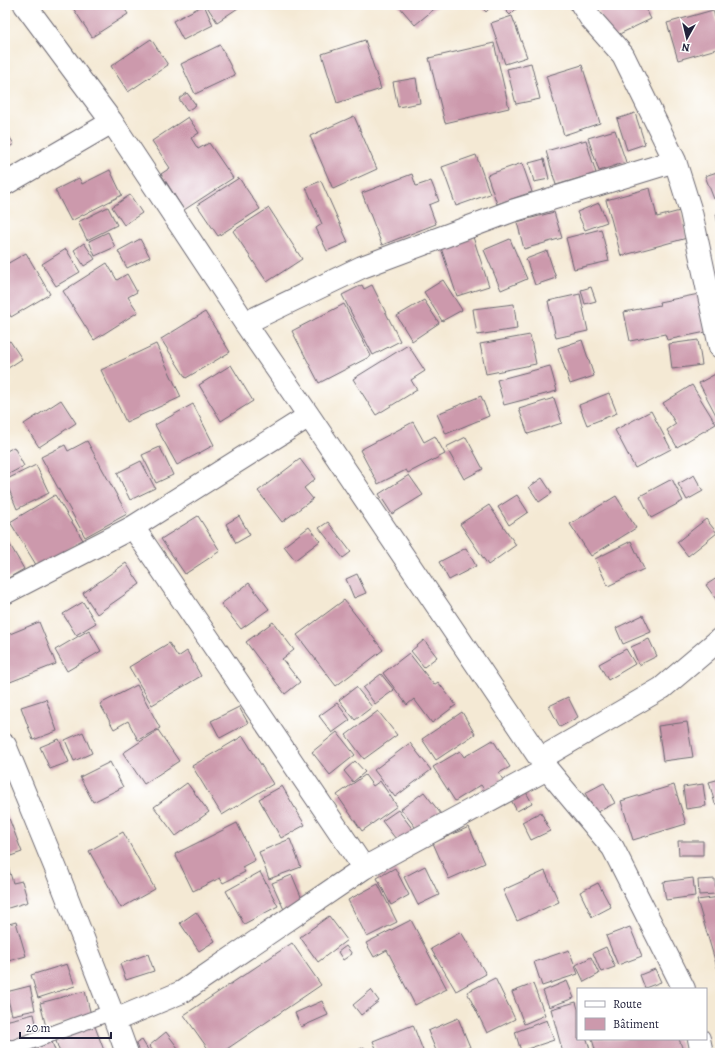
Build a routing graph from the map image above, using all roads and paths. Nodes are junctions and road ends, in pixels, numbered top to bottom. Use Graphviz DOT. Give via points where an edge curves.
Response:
graph roads {
  1 [pos="25,5"];
  2 [pos="582,5"];
  3 [pos="112,122"];
  4 [pos="675,161"];
  5 [pos="5,184"];
  6 [pos="245,323"];
  7 [pos="720,347"];
  8 [pos="310,416"];
  9 [pos="133,528"];
  10 [pos="5,594"];
  11 [pos="720,638"];
  12 [pos="5,746"];
  13 [pos="543,764"];
  14 [pos="364,868"];
  15 [pos="684,988"];
  16 [pos="114,1016"];
  17 [pos="699,1040"];
  18 [pos="5,1048"];
  19 [pos="127,1053"];
  20 [pos="702,1053"];
  1 -- 3 [label="street"];
  2 -- 4 [label="street" via="623,55"];
  3 -- 5 [label="street"];
  3 -- 6 [label="street"];
  4 -- 6 [label="street" via="512,211 362,267"];
  4 -- 7 [label="street" via="692,212"];
  6 -- 8 [label="street"];
  8 -- 9 [label="street"];
  8 -- 13 [label="street"];
  9 -- 10 [label="street"];
  9 -- 14 [label="street"];
  11 -- 13 [label="street" via="662,688"];
  12 -- 16 [label="street"];
  13 -- 14 [label="street"];
  13 -- 15 [label="street" via="614,848"];
  14 -- 16 [label="street" via="182,992"];
  16 -- 18 [label="lane" via="13,1048"];
  16 -- 19 [label="street"];
  17 -- 20 [label="street"];
}
